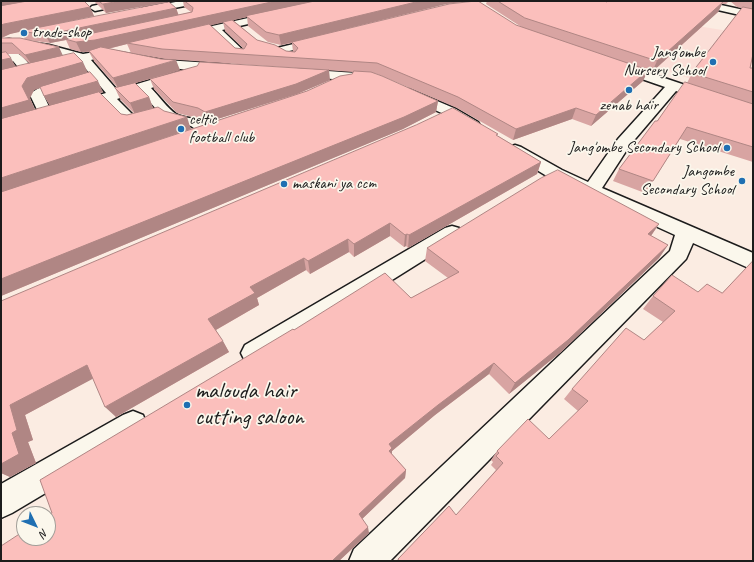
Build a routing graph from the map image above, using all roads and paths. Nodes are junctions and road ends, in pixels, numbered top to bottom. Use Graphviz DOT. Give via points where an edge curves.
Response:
graph roads {
  1 [pos="86,1"];
  2 [pos="130,1"];
  3 [pos="139,1"];
  4 [pos="194,1"];
  5 [pos="336,1"];
  6 [pos="690,1"];
  7 [pos="174,5"];
  8 [pos="95,8"];
  9 [pos="151,9"];
  10 [pos="132,13"];
  11 [pos="184,13"];
  12 [pos="753,15"];
  13 [pos="104,18"];
  14 [pos="196,22"];
  15 [pos="237,23"];
  16 [pos="211,29"];
  17 [pos="24,34"];
  18 [pos="172,38"];
  19 [pos="332,38"];
  20 [pos="1,42"];
  21 [pos="229,42"];
  22 [pos="71,44"];
  23 [pos="131,47"];
  24 [pos="49,48"];
  25 [pos="106,53"];
  26 [pos="83,58"];
  27 [pos="1,59"];
  28 [pos="607,62"];
  29 [pos="62,63"];
  30 [pos="211,67"];
  31 [pos="42,68"];
  32 [pos="28,71"];
  33 [pos="282,72"];
  34 [pos="314,74"];
  35 [pos="14,75"];
  36 [pos="99,76"];
  37 [pos="143,86"];
  38 [pos="394,86"];
  39 [pos="673,86"];
  40 [pos="323,89"];
  41 [pos="111,96"];
  42 [pos="166,111"];
  43 [pos="451,112"];
  44 [pos="753,112"];
  45 [pos="46,115"];
  46 [pos="31,119"];
  47 [pos="430,122"];
  48 [pos="483,131"];
  49 [pos="190,135"];
  50 [pos="502,142"];
  51 [pos="556,174"];
  52 [pos="530,186"];
  53 [pos="591,190"];
  54 [pos="469,222"];
  55 [pos="686,232"];
  56 [pos="753,262"];
  57 [pos="233,365"];
  58 [pos="152,414"];
  59 [pos="1,502"];
  60 [pos="366,561"];
  1 -- 8 [label="street"];
  2 -- 8 [label="street"];
  3 -- 9 [label="street"];
  4 -- 7 [label="street"];
  5 -- 15 [label="street"];
  6 -- 12 [label="street"];
  7 -- 9 [label="street"];
  7 -- 11 [label="street"];
  8 -- 13 [label="street"];
  9 -- 10 [label="street"];
  14 -- 16 [label="street"];
  15 -- 16 [label="street"];
  15 -- 21 [label="street" via="245,36"];
  16 -- 18 [label="street"];
  16 -- 21 [label="street"];
  17 -- 20 [label="street"];
  19 -- 34 [label="street" via="275,49"];
  20 -- 24 [label="street"];
  21 -- 30 [label="street" via="243,62"];
  22 -- 24 [label="street"];
  23 -- 25 [label="street"];
  24 -- 26 [label="street"];
  25 -- 26 [label="street"];
  25 -- 30 [label="street" via="165,64"];
  26 -- 29 [label="street"];
  26 -- 36 [label="street"];
  27 -- 32 [label="street" via="16,57"];
  28 -- 39 [label="street"];
  30 -- 37 [label="street"];
  31 -- 32 [label="street"];
  32 -- 35 [label="street"];
  33 -- 34 [label="street"];
  34 -- 40 [label="street" via="377,79 336,83"];
  36 -- 41 [label="street"];
  36 -- 45 [label="street" via="38,94"];
  37 -- 41 [label="street"];
  37 -- 42 [label="street"];
  38 -- 43 [label="street"];
  39 -- 44 [label="street"];
  39 -- 53 [label="street" via="624,142"];
  41 -- 42 [label="street" via="132,121"];
  41 -- 45 [label="street"];
  42 -- 49 [label="street" via="171,117 213,127"];
  43 -- 47 [label="street"];
  43 -- 48 [label="street"];
  45 -- 46 [label="street"];
  50 -- 51 [label="street"];
  51 -- 52 [label="street"];
  51 -- 53 [label="street"];
  53 -- 55 [label="street"];
  54 -- 57 [label="street"];
  55 -- 56 [label="street"];
  55 -- 60 [label="street" via="679,254"];
  58 -- 59 [label="street"];
}
